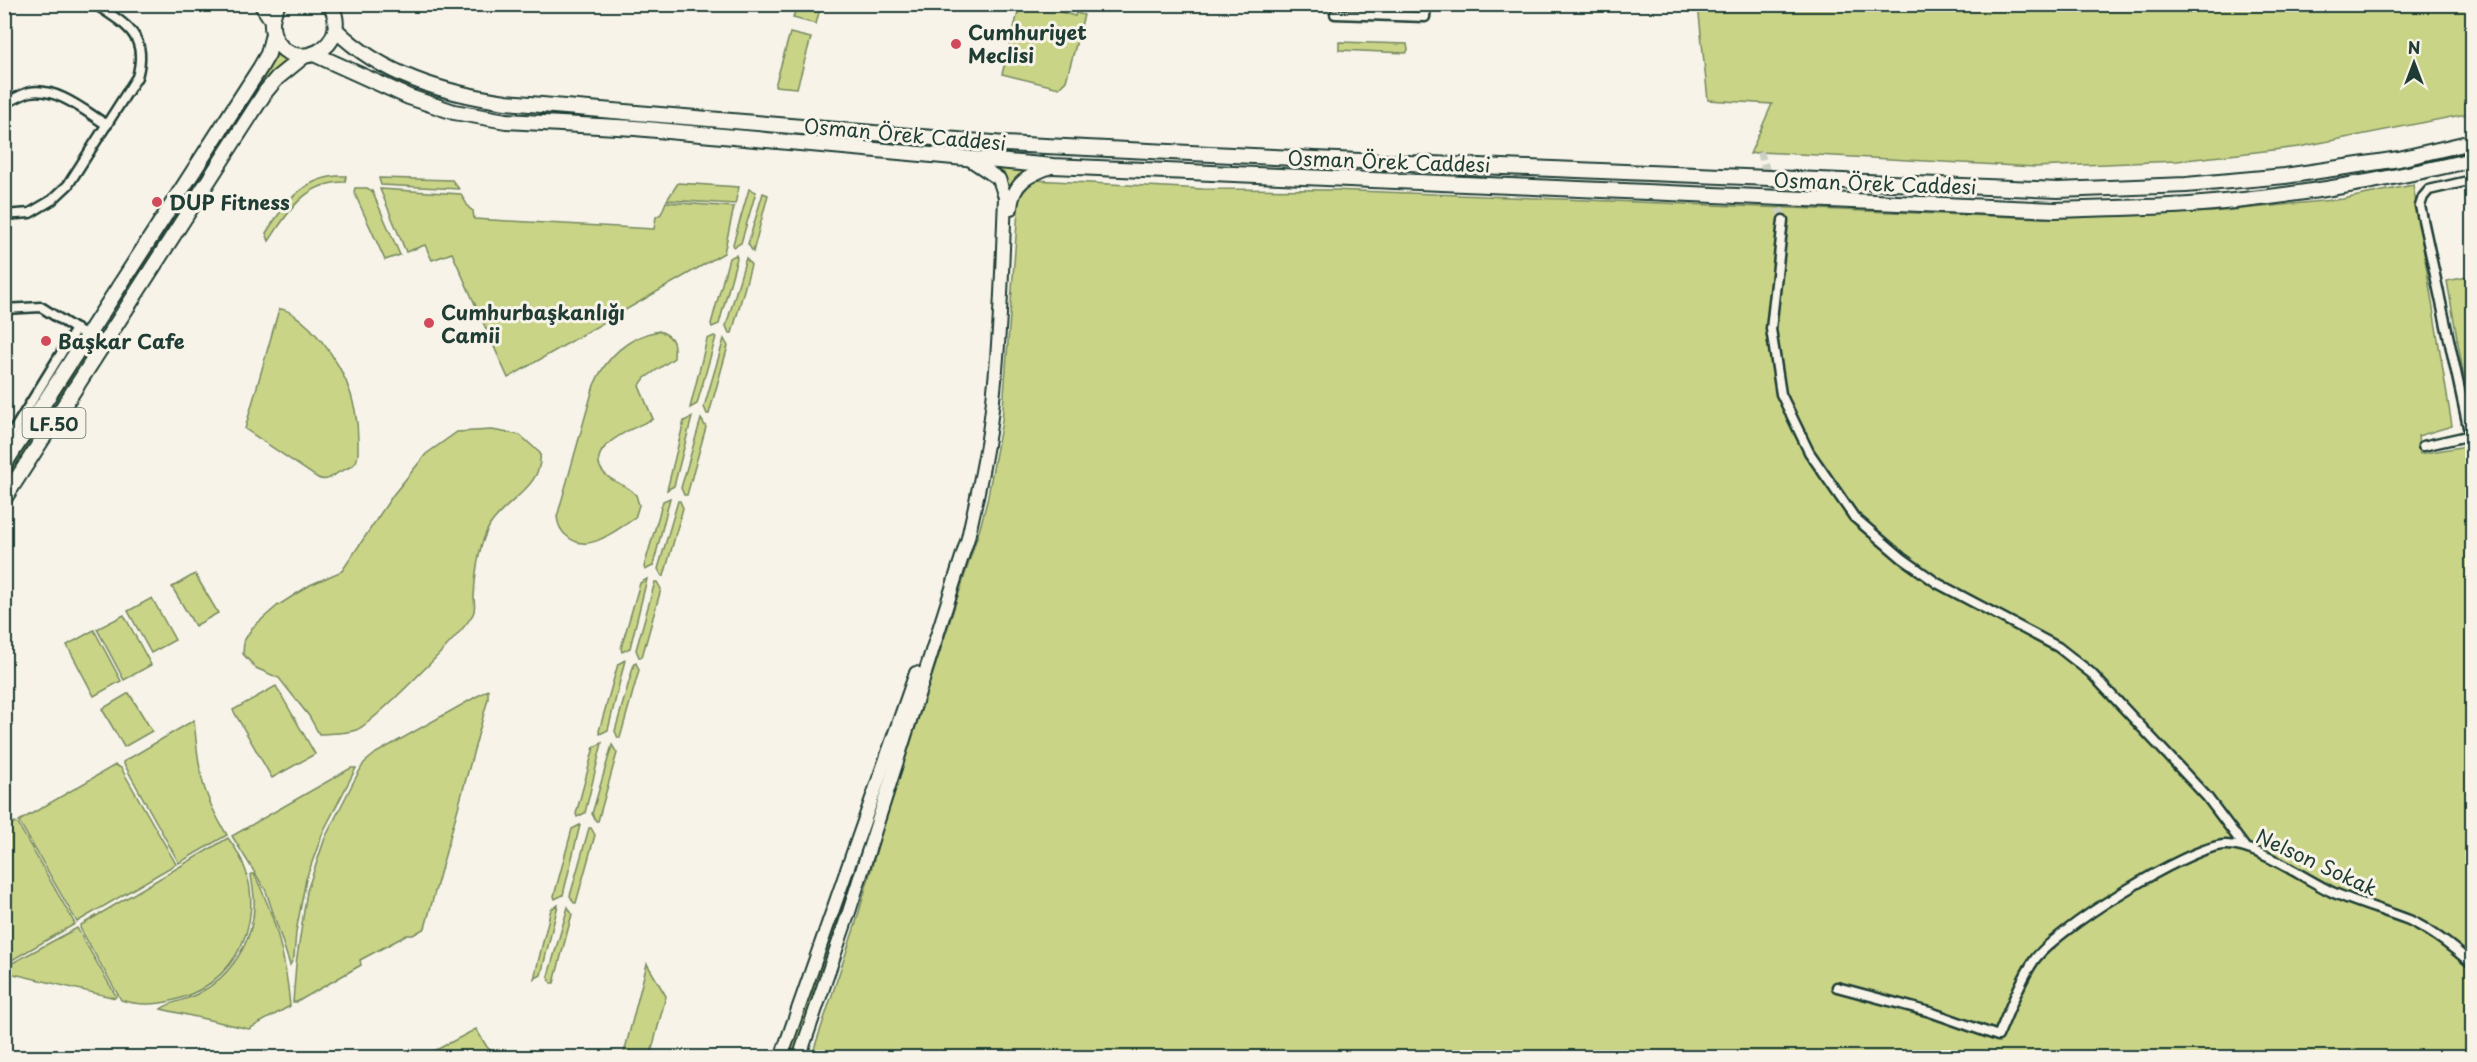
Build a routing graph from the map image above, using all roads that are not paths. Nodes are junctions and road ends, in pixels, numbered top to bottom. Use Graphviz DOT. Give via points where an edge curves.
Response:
graph roads {
  1 [pos="95,4"];
  2 [pos="261,4"];
  3 [pos="278,4"];
  4 [pos="1426,4"];
  5 [pos="333,7"];
  6 [pos="1335,14"];
  7 [pos="272,20"];
  8 [pos="336,30"];
  9 [pos="273,34"];
  10 [pos="309,55"];
  11 [pos="4,104"];
  12 [pos="107,125"];
  13 [pos="2472,142"];
  14 [pos="2472,160"];
  15 [pos="972,161"];
  16 [pos="1053,166"];
  17 [pos="2472,180"];
  18 [pos="4,215"];
  19 [pos="1783,220"];
  20 [pos="1001,298"];
  21 [pos="4,309"];
  22 [pos="81,332"];
  23 [pos="102,346"];
  24 [pos="2471,436"];
  25 [pos="4,446"];
  26 [pos="2422,446"];
  27 [pos="4,465"];
  28 [pos="4,500"];
  29 [pos="976,502"];
  30 [pos="2244,846"];
  31 [pos="2472,964"];
  32 [pos="1837,987"];
  33 [pos="781,1058"];
  34 [pos="800,1058"];
  1 -- 12 [label="street" via="128,27 139,42 142,60 137,77"];
  2 -- 7 [label="main road"];
  3 -- 7 [label="main road, LF.50"];
  4 -- 6 [label="street" via="1425,17"];
  5 -- 8 [label="main road"];
  7 -- 9 [label="main road, LF.50"];
  8 -- 10 [label="main road, LF.50" via="328,45"];
  8 -- 13 [label="main road, Osman Örek Caddesi" via="386,67 470,97 1005,144 2058,190 2285,176 2399,159"];
  9 -- 10 [label="main road, Osman Örek Caddesi" via="282,47 296,55"];
  9 -- 22 [label="main road, LF.50" via="260,68"];
  10 -- 15 [label="main road, Osman Örek Caddesi" via="409,97 454,112 506,121 635,128"];
  10 -- 23 [label="main road, LF.50" via="266,91"];
  11 -- 12 [label="street" via="31,92 44,93 59,97"];
  12 -- 18 [label="street" via="68,185 52,200 30,213"];
  14 -- 16 [label="main road, Osman Örek Caddesi" via="2355,185 2259,198 2056,210"];
  15 -- 16 [label="main road, Osman Örek Caddesi"];
  15 -- 20 [label="street" via="999,179 1005,197"];
  16 -- 20 [label="street" via="1021,181 1012,196"];
  17 -- 24 [label="street" via="2430,190 2422,196 2420,206"];
  19 -- 30 [label="street" via="1771,329 1781,394 1809,452 1854,517 1937,583 2058,647 2091,673 2207,797"];
  20 -- 29 [label="street" via="990,428"];
  21 -- 22 [label="street" via="41,307"];
  22 -- 23 [label="street"];
  22 -- 25 [label="street"];
  22 -- 27 [label="main road, LF.50"];
  23 -- 28 [label="main road, LF.50"];
  24 -- 26 [label="street"];
  29 -- 33 [label="street"];
  29 -- 34 [label="street" via="968,538"];
  30 -- 31 [label="street, Nelson Sokak" via="2332,892 2411,921"];
  30 -- 32 [label="street, Nelson Sokak" via="2222,845 2188,858 2129,888 2058,934 2033,961 1998,1036 1930,1012"];
}
